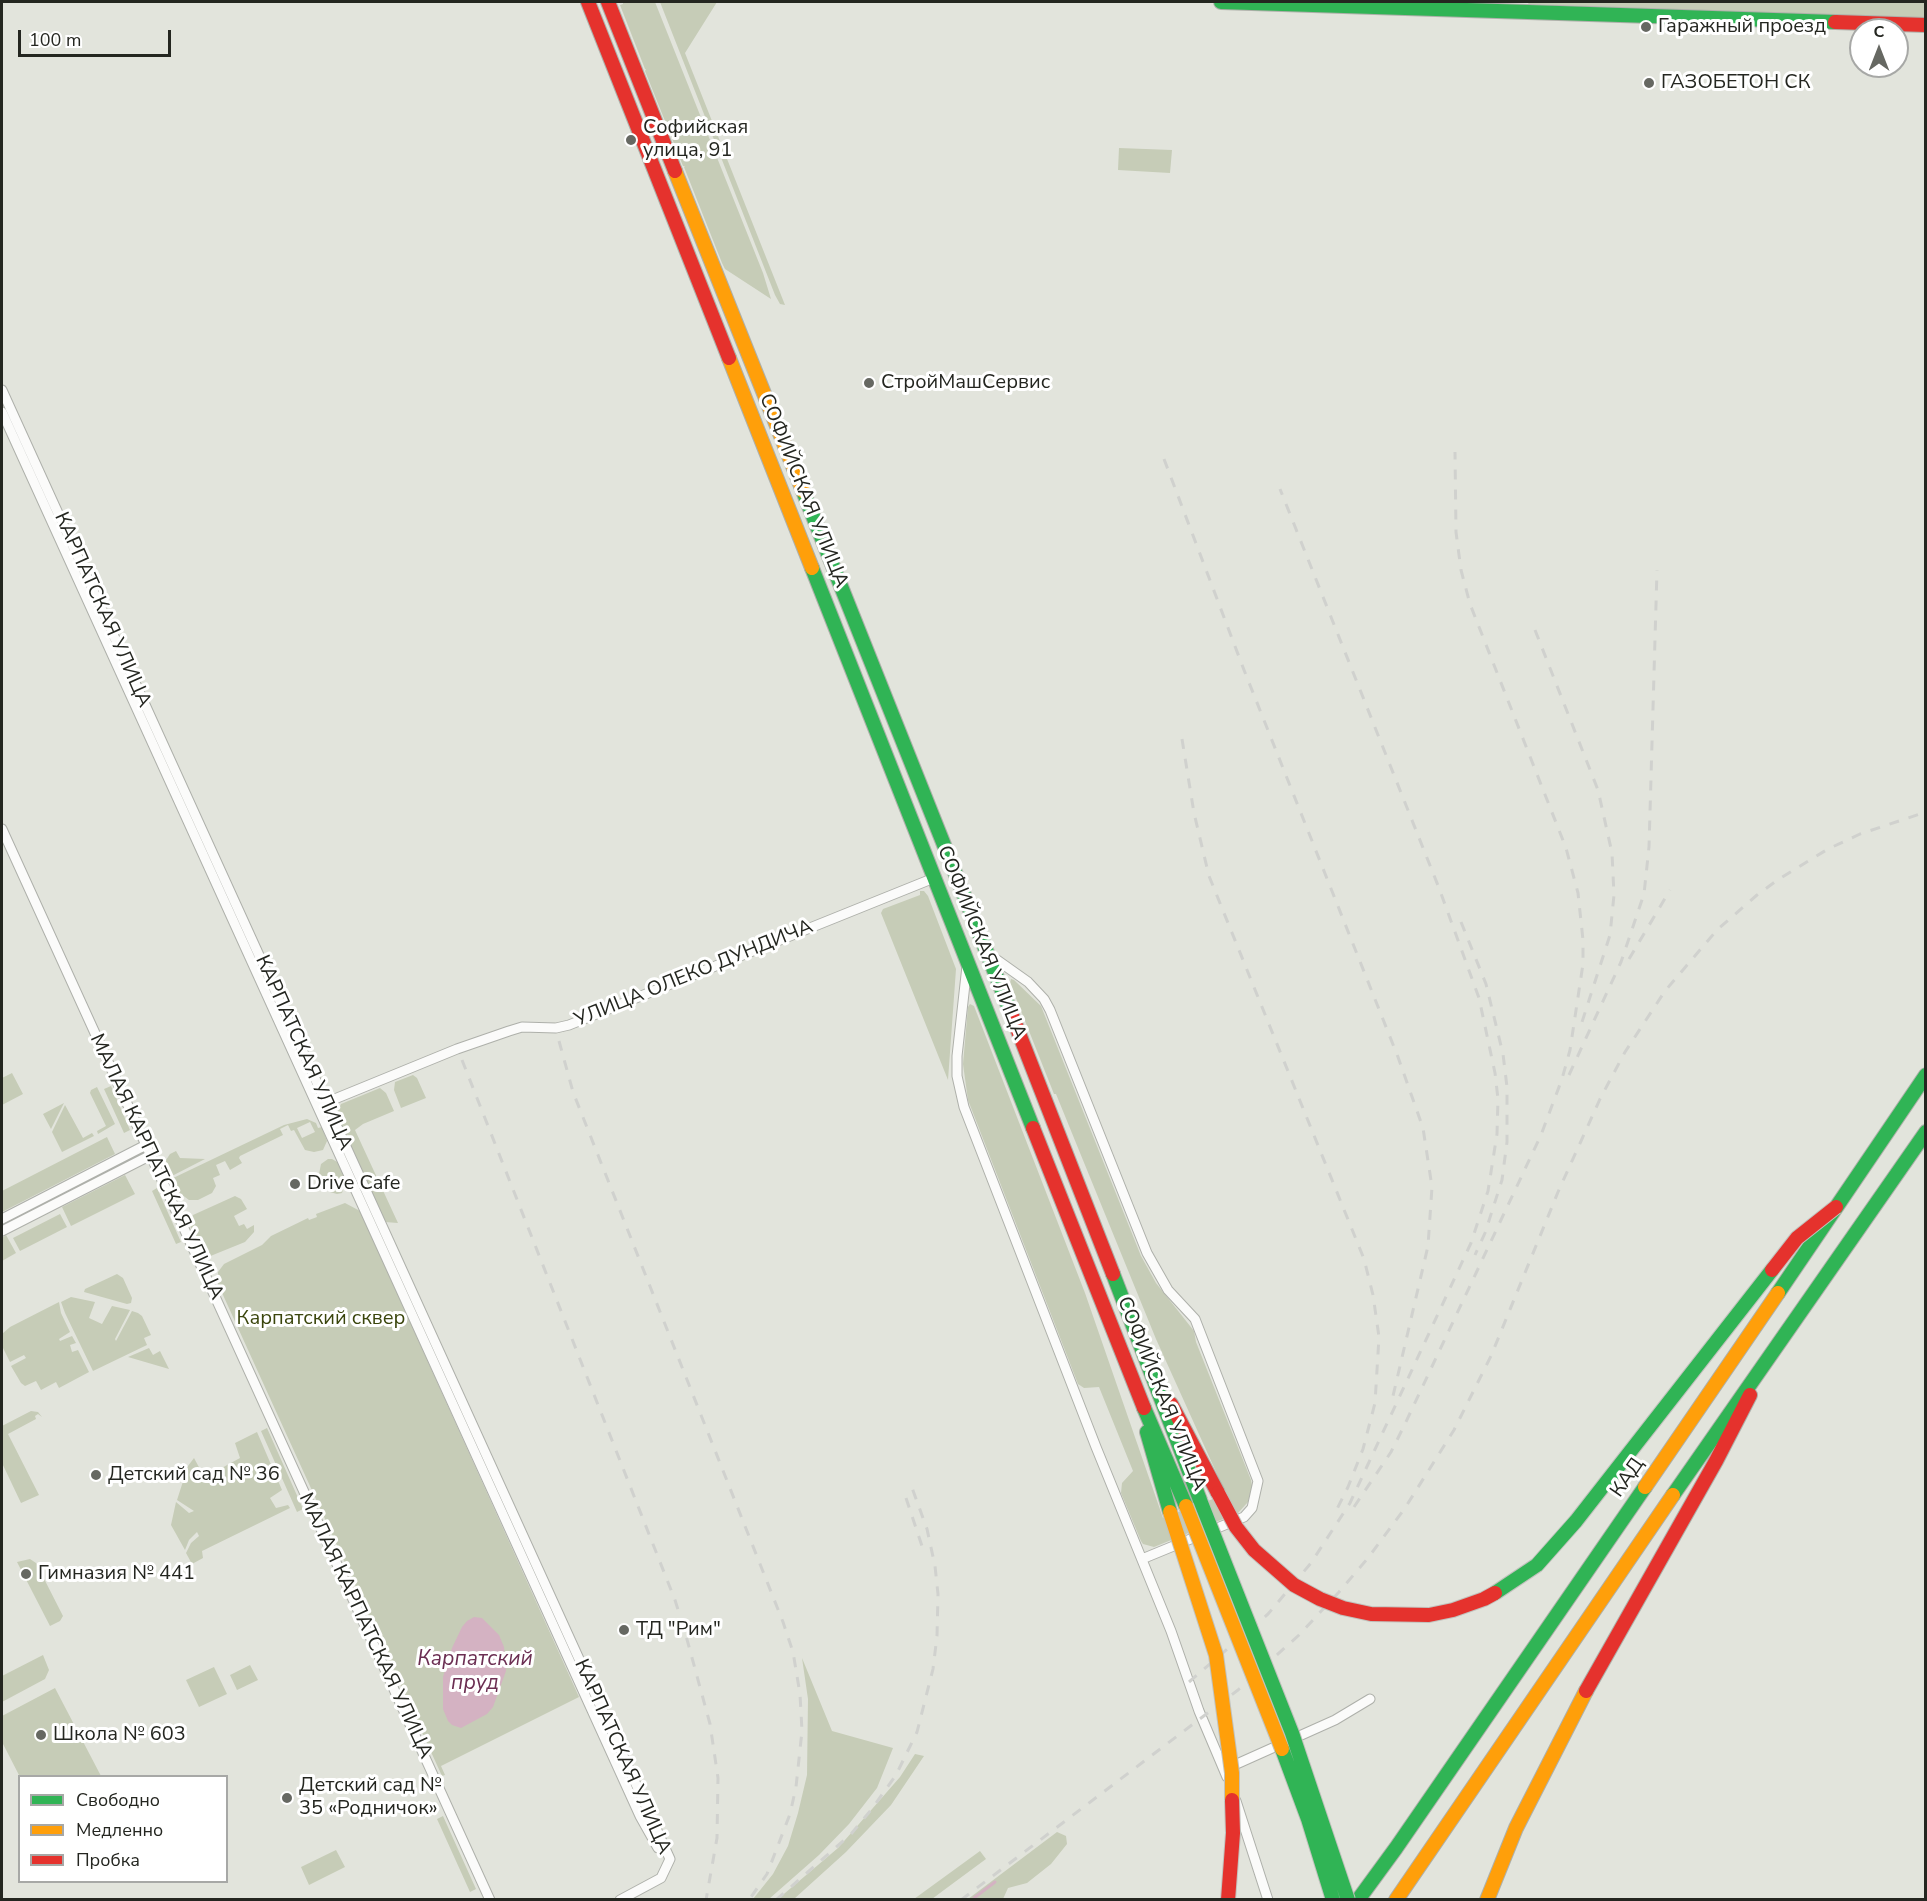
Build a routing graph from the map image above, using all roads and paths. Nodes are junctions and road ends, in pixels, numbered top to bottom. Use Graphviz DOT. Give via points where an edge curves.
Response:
graph roads {
  1 [pos="588,2"];
  2 [pos="608,2"];
  3 [pos="1221,2"];
  4 [pos="1509,7"];
  5 [pos="1926,25"];
  6 [pos="2,390"];
  7 [pos="2,412"];
  8 [pos="2,829"];
  9 [pos="934,878"];
  10 [pos="986,952"];
  11 [pos="968,961"];
  12 [pos="1926,1076"];
  13 [pos="321,1105"];
  14 [pos="1926,1132"];
  15 [pos="146,1145"];
  16 [pos="151,1155"];
  17 [pos="1836,1207"];
  18 [pos="2,1219"];
  19 [pos="2,1231"];
  20 [pos="1775,1347"];
  21 [pos="1156,1381"];
  22 [pos="1136,1388"];
  23 [pos="1142,1559"];
  24 [pos="1370,1699"];
  25 [pos="1225,1769"];
  26 [pos="490,1899"];
  27 [pos="620,1899"];
  28 [pos="1228,1899"];
  29 [pos="1268,1899"];
  30 [pos="1333,1899"];
  31 [pos="1348,1899"];
  32 [pos="1358,1899"];
  33 [pos="1396,1899"];
  34 [pos="1487,1899"];
  1 -- 9 [label="main road, СОФИЙСКАЯ УЛИЦА"];
  2 -- 10 [label="main road, СОФИЙСКАЯ УЛИЦА"];
  3 -- 4 [label="main road"];
  4 -- 5 [label="main road"];
  6 -- 13 [label="street, КАРПАТСКАЯ УЛИЦА"];
  7 -- 13 [label="street, КАРПАТСКАЯ УЛИЦА"];
  8 -- 15 [label="street, МАЛАЯ КАРПАТСКАЯ УЛИЦА"];
  9 -- 11 [label="main road, СОФИЙСКАЯ УЛИЦА"];
  9 -- 13 [label="street, УЛИЦА ОЛЕКО ДУНДИЧА" via="569,1025 509,1030"];
  10 -- 21 [label="main road, СОФИЙСКАЯ УЛИЦА"];
  10 -- 23 [label="street" via="1028,982 1050,1010 1147,1253 1168,1290 1195,1319 1258,1481 1252,1508 1244,1517"];
  11 -- 22 [label="main road, СОФИЙСКАЯ УЛИЦА"];
  11 -- 23 [label="street" via="957,1056 964,1107"];
  12 -- 17 [label="main road, КАД"];
  13 -- 27 [label="street, КАРПАТСКАЯ УЛИЦА" via="640,1816 667,1866 657,1881"];
  14 -- 20 [label="main road"];
  15 -- 16 [label="street, МАЛАЯ КАРПАТСКАЯ УЛИЦА"];
  15 -- 18 [label="street"];
  16 -- 19 [label="street"];
  16 -- 26 [label="street, МАЛАЯ КАРПАТСКАЯ УЛИЦА"];
  17 -- 21 [label="main road, bridge" via="1797,1238 1576,1521 1537,1565 1485,1599 1453,1610 1429,1615 1371,1614 1343,1608 1294,1585 1254,1550 1236,1527 1178,1414"];
  17 -- 32 [label="main road, КАД, bridge"];
  20 -- 33 [label="main road"];
  20 -- 34 [label="main road" via="1716,1461 1595,1673 1516,1828"];
  21 -- 31 [label="main road, СОФИЙСКАЯ УЛИЦА, bridge" via="1292,1733"];
  22 -- 28 [label="main road, bridge" via="1159,1479 1216,1654 1232,1773"];
  22 -- 30 [label="main road, СОФИЙСКАЯ УЛИЦА, bridge" via="1278,1737"];
  23 -- 25 [label="street"];
  24 -- 25 [label="street" via="1335,1720"];
  25 -- 29 [label="street"];
}
